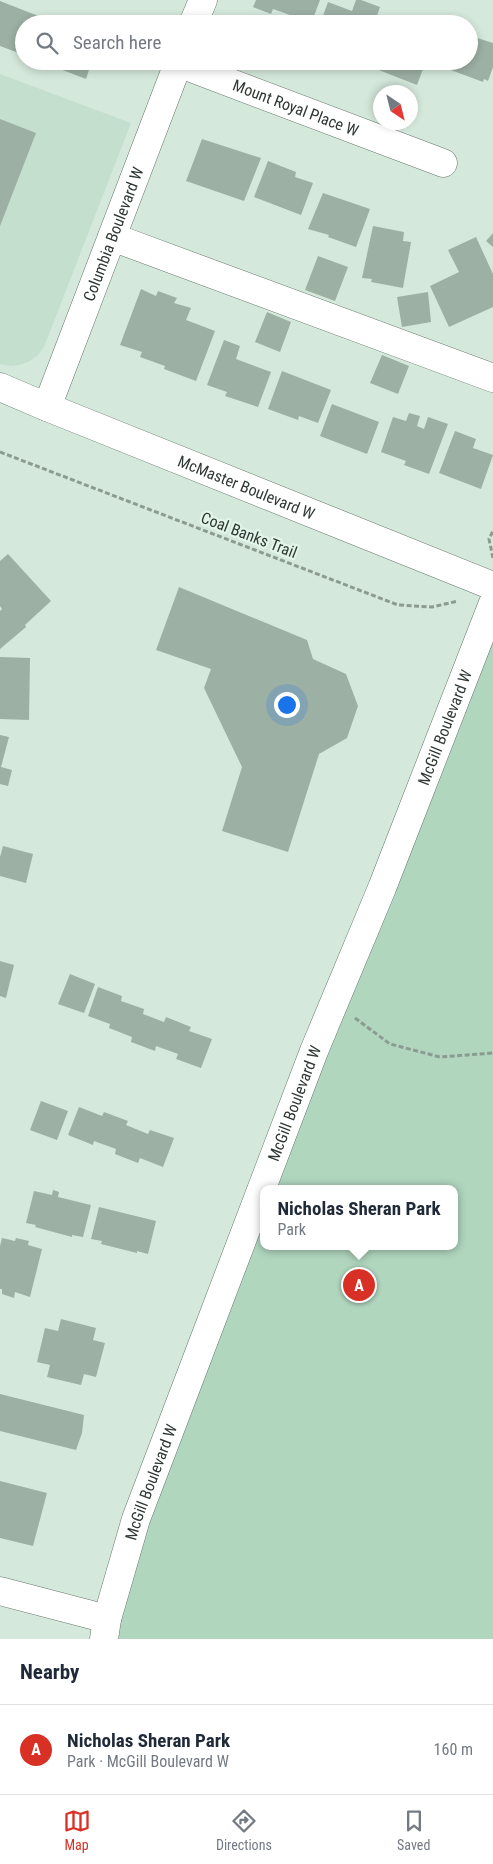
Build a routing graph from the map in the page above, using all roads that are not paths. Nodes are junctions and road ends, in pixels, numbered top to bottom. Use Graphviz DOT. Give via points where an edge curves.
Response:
graph roads {
  1 [pos="203,0"];
  2 [pos="197,15"];
  3 [pos="175,70"];
  4 [pos="199,70"];
  5 [pos="443,163"];
  6 [pos="112,237"];
  7 [pos="493,378"];
  8 [pos="0,387"];
  9 [pos="47,408"];
  10 [pos="493,586"];
  11 [pos="493,603"];
  12 [pos="263,1185"];
  13 [pos="260,1193"];
  14 [pos="0,1591"];
  15 [pos="105,1629"];
  1 -- 2 [label="street"];
  3 -- 6 [label="street, Columbia Boulevard W"];
  4 -- 5 [label="street, Mount Royal Place W"];
  6 -- 7 [label="street"];
  6 -- 9 [label="street, Columbia Boulevard W"];
  8 -- 9 [label="street, McMaster Boulevard W"];
  9 -- 10 [label="street, McMaster Boulevard W"];
  11 -- 12 [label="street, McGill Boulevard W"];
  13 -- 15 [label="street, McGill Boulevard W" via="136,1519"];
  14 -- 15 [label="street"];
}
